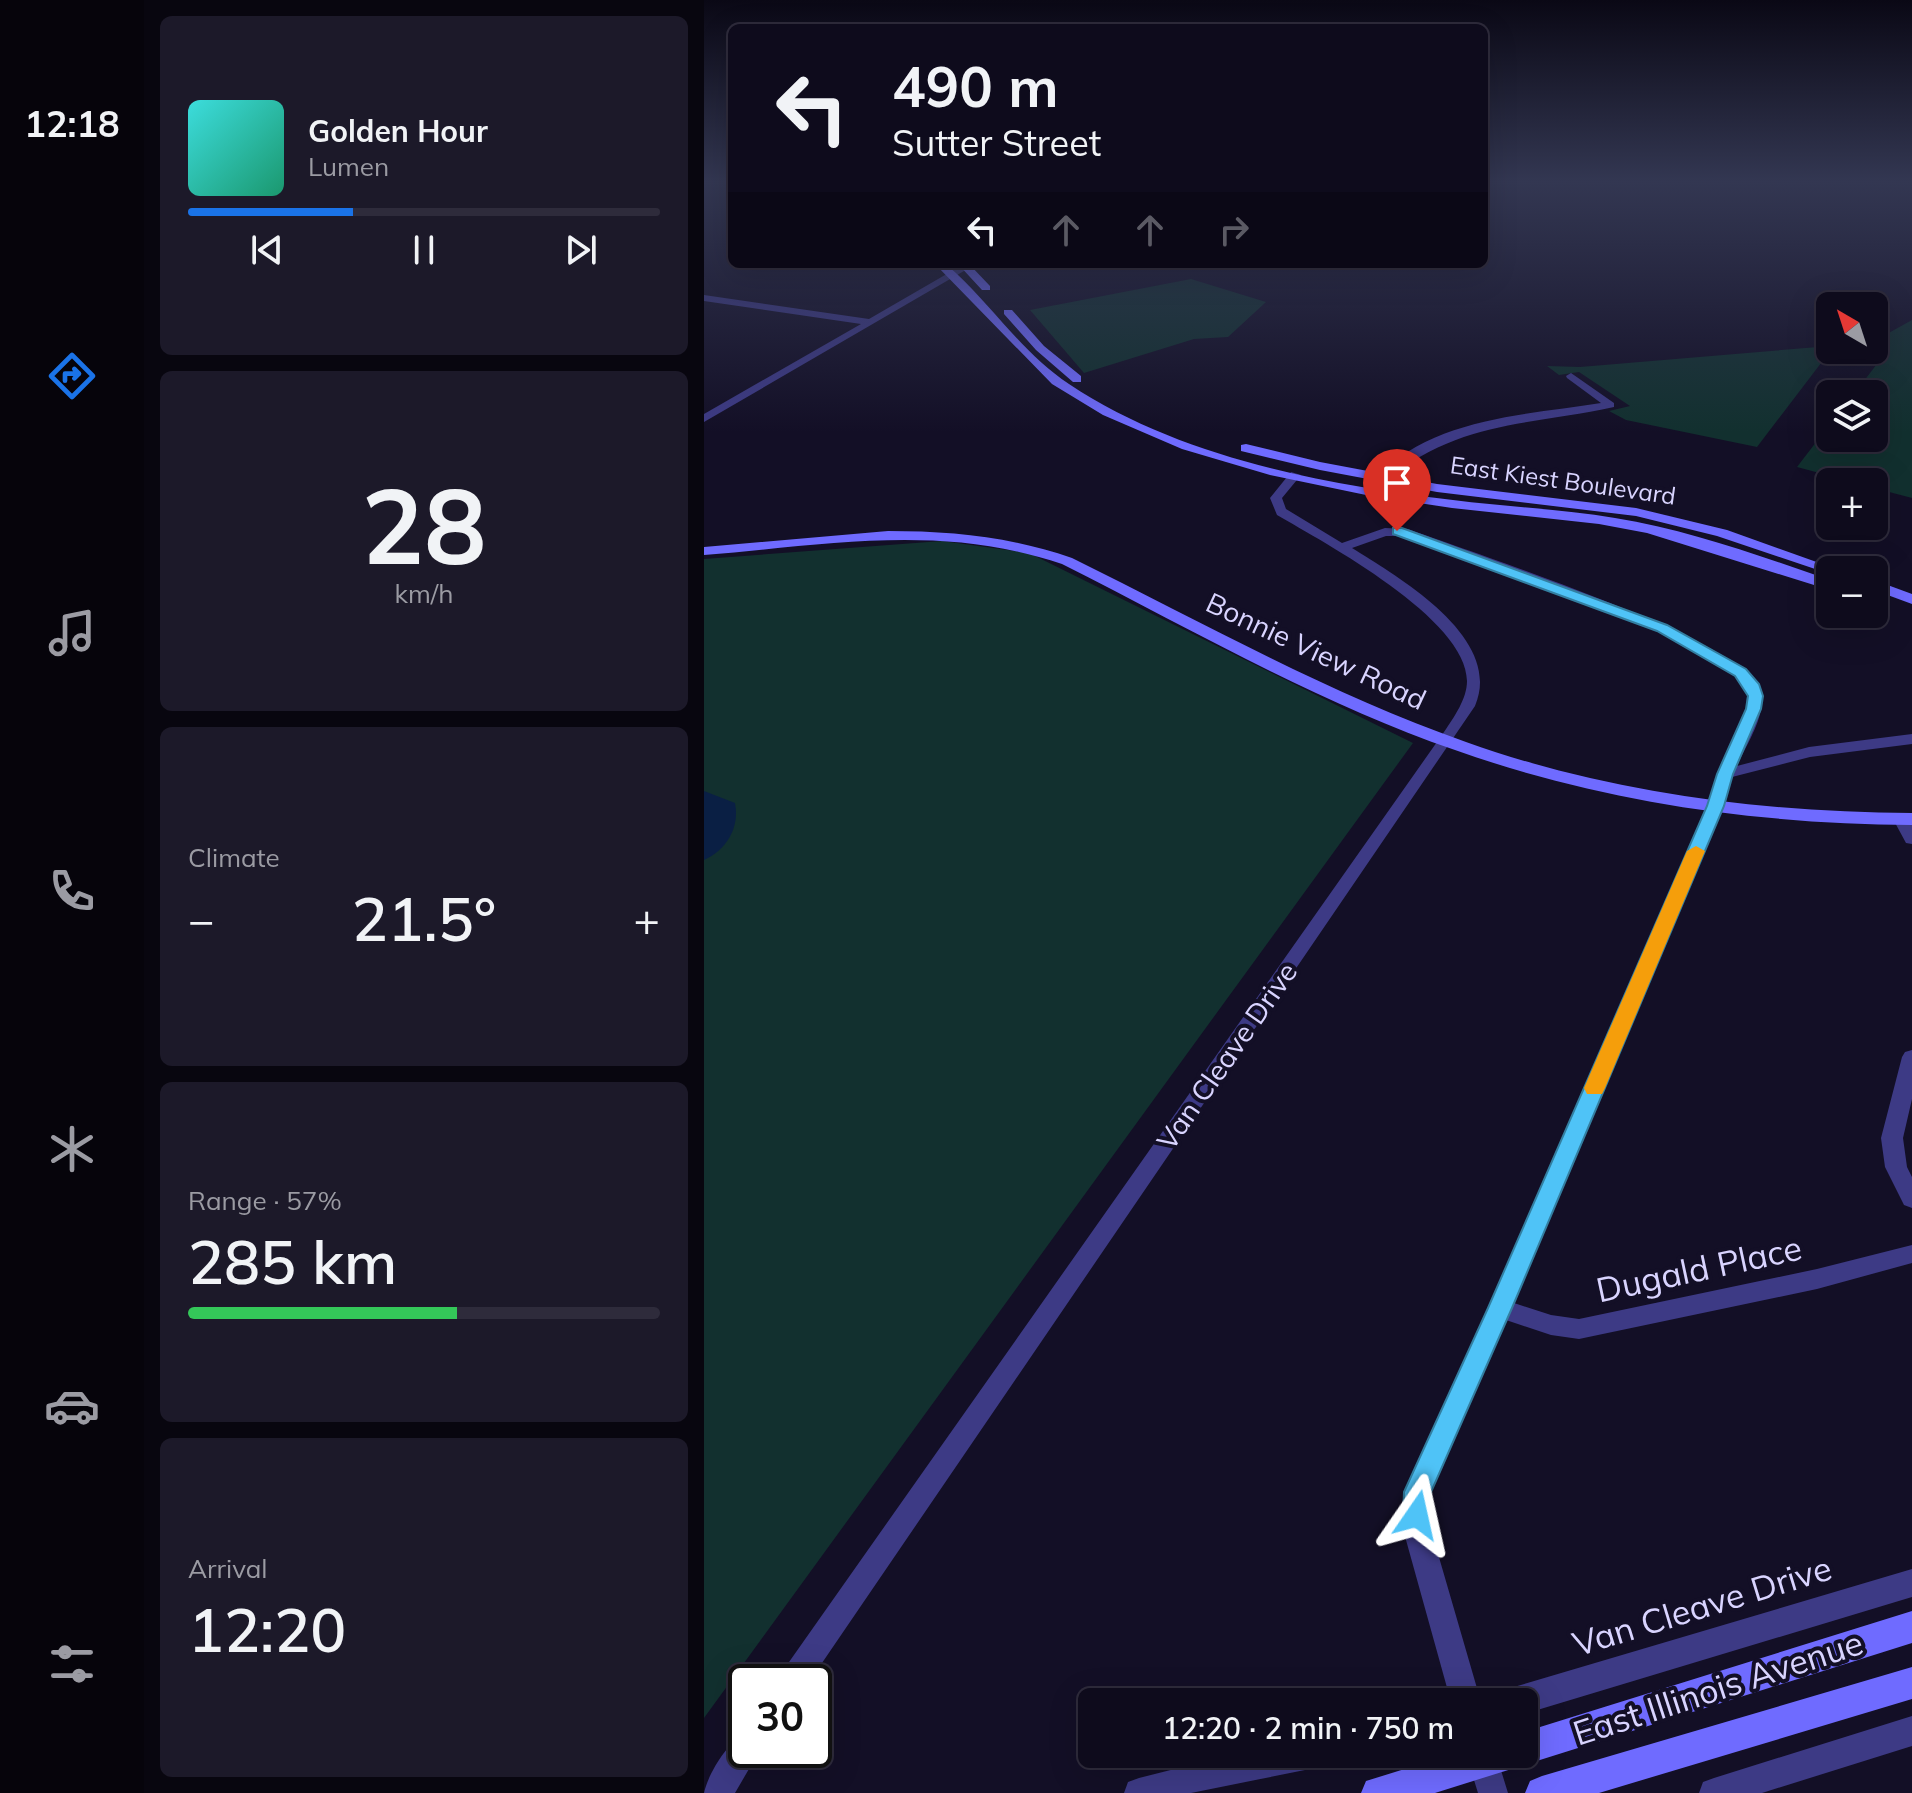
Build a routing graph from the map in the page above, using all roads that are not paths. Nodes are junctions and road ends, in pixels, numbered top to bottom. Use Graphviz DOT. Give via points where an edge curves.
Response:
graph roads {
  1 [pos="943,268"];
  2 [pos="964,268"];
  3 [pos="969,268"];
  4 [pos="952,278"];
  5 [pos="704,298"];
  6 [pos="1001,304"];
  7 [pos="868,322"];
  8 [pos="1571,376"];
  9 [pos="1085,385"];
  10 [pos="1069,389"];
  11 [pos="704,419"];
  12 [pos="1295,475"];
  13 [pos="1382,478"];
  14 [pos="1340,548"];
  15 [pos="704,551"];
  16 [pos="1816,565"];
  17 [pos="1816,580"];
  18 [pos="1888,590"];
  19 [pos="1912,599"];
  20 [pos="1888,604"];
  21 [pos="1912,612"];
  22 [pos="1912,739"];
  23 [pos="1446,741"];
  24 [pos="1725,774"];
  25 [pos="1715,806"];
  26 [pos="1906,819"];
  27 [pos="1912,839"];
  28 [pos="1912,1057"];
  29 [pos="1912,1199"];
  30 [pos="1912,1254"];
  31 [pos="1500,1308"];
  32 [pos="1912,1583"];
  33 [pos="1912,1627"];
  34 [pos="805,1664"];
  35 [pos="1912,1683"];
  36 [pos="1462,1688"];
  37 [pos="1538,1695"];
  38 [pos="1912,1731"];
  39 [pos="1538,1745"];
  40 [pos="734,1768"];
  41 [pos="1239,1768"];
  42 [pos="1484,1768"];
  43 [pos="718,1793"];
  44 [pos="1139,1793"];
  45 [pos="1378,1793"];
  46 [pos="1542,1793"];
  47 [pos="1714,1793"];
  1 -- 4 [label="main road, East Kiest Boulevard"];
  2 -- 4 [label="street"];
  3 -- 4 [label="main road" via="990,293 968,278"];
  4 -- 7 [label="street"];
  4 -- 10 [label="main road, East Kiest Boulevard" via="1043,371"];
  5 -- 7 [label="street"];
  6 -- 9 [label="main road, East Kiest Boulevard" via="1056,364"];
  7 -- 11 [label="street"];
  8 -- 13 [label="street" via="1610,405 1461,433 1415,450"];
  9 -- 10 [label="main road"];
  9 -- 13 [label="main road, East Kiest Boulevard" via="1143,414 1220,442"];
  10 -- 12 [label="main road, East Kiest Boulevard" via="1170,439"];
  12 -- 14 [label="street, Van Cleave Drive" via="1279,491 1277,506"];
  12 -- 17 [label="main road, East Kiest Boulevard" via="1450,503 1622,524 1706,544"];
  13 -- 16 [label="main road, East Kiest Boulevard" via="1636,512"];
  14 -- 23 [label="street, Van Cleave Drive" via="1428,606 1474,665 1471,694"];
  14 -- 24 [label="street" via="1385,532 1403,532 1662,628 1727,663 1751,684 1755,696"];
  15 -- 23 [label="main road, Bonnie View Road" via="916,535 1017,543 1067,561 1357,704"];
  18 -- 19 [label="main road"];
  20 -- 21 [label="main road"];
  22 -- 24 [label="street" via="1809,752"];
  23 -- 25 [label="main road, Bonnie View Road" via="1555,773"];
  23 -- 34 [label="street, Van Cleave Drive"];
  24 -- 25 [label="street"];
  25 -- 26 [label="main road, Bonnie View Road"];
  25 -- 31 [label="street"];
  26 -- 27 [label="street"];
  28 -- 29 [label="street" via="1892,1138 1896,1167"];
  30 -- 31 [label="street, Dugald Place" via="1802,1283 1579,1329"];
  31 -- 36 [label="street" via="1417,1492 1420,1540"];
  32 -- 37 [label="street, Van Cleave Drive"];
  33 -- 39 [label="main road, East Illinois Avenue"];
  35 -- 46 [label="main road, East Illinois Avenue"];
  38 -- 47 [label="street"];
  40 -- 43 [label="street"];
  41 -- 44 [label="street"];
  42 -- 45 [label="main road"];
}
